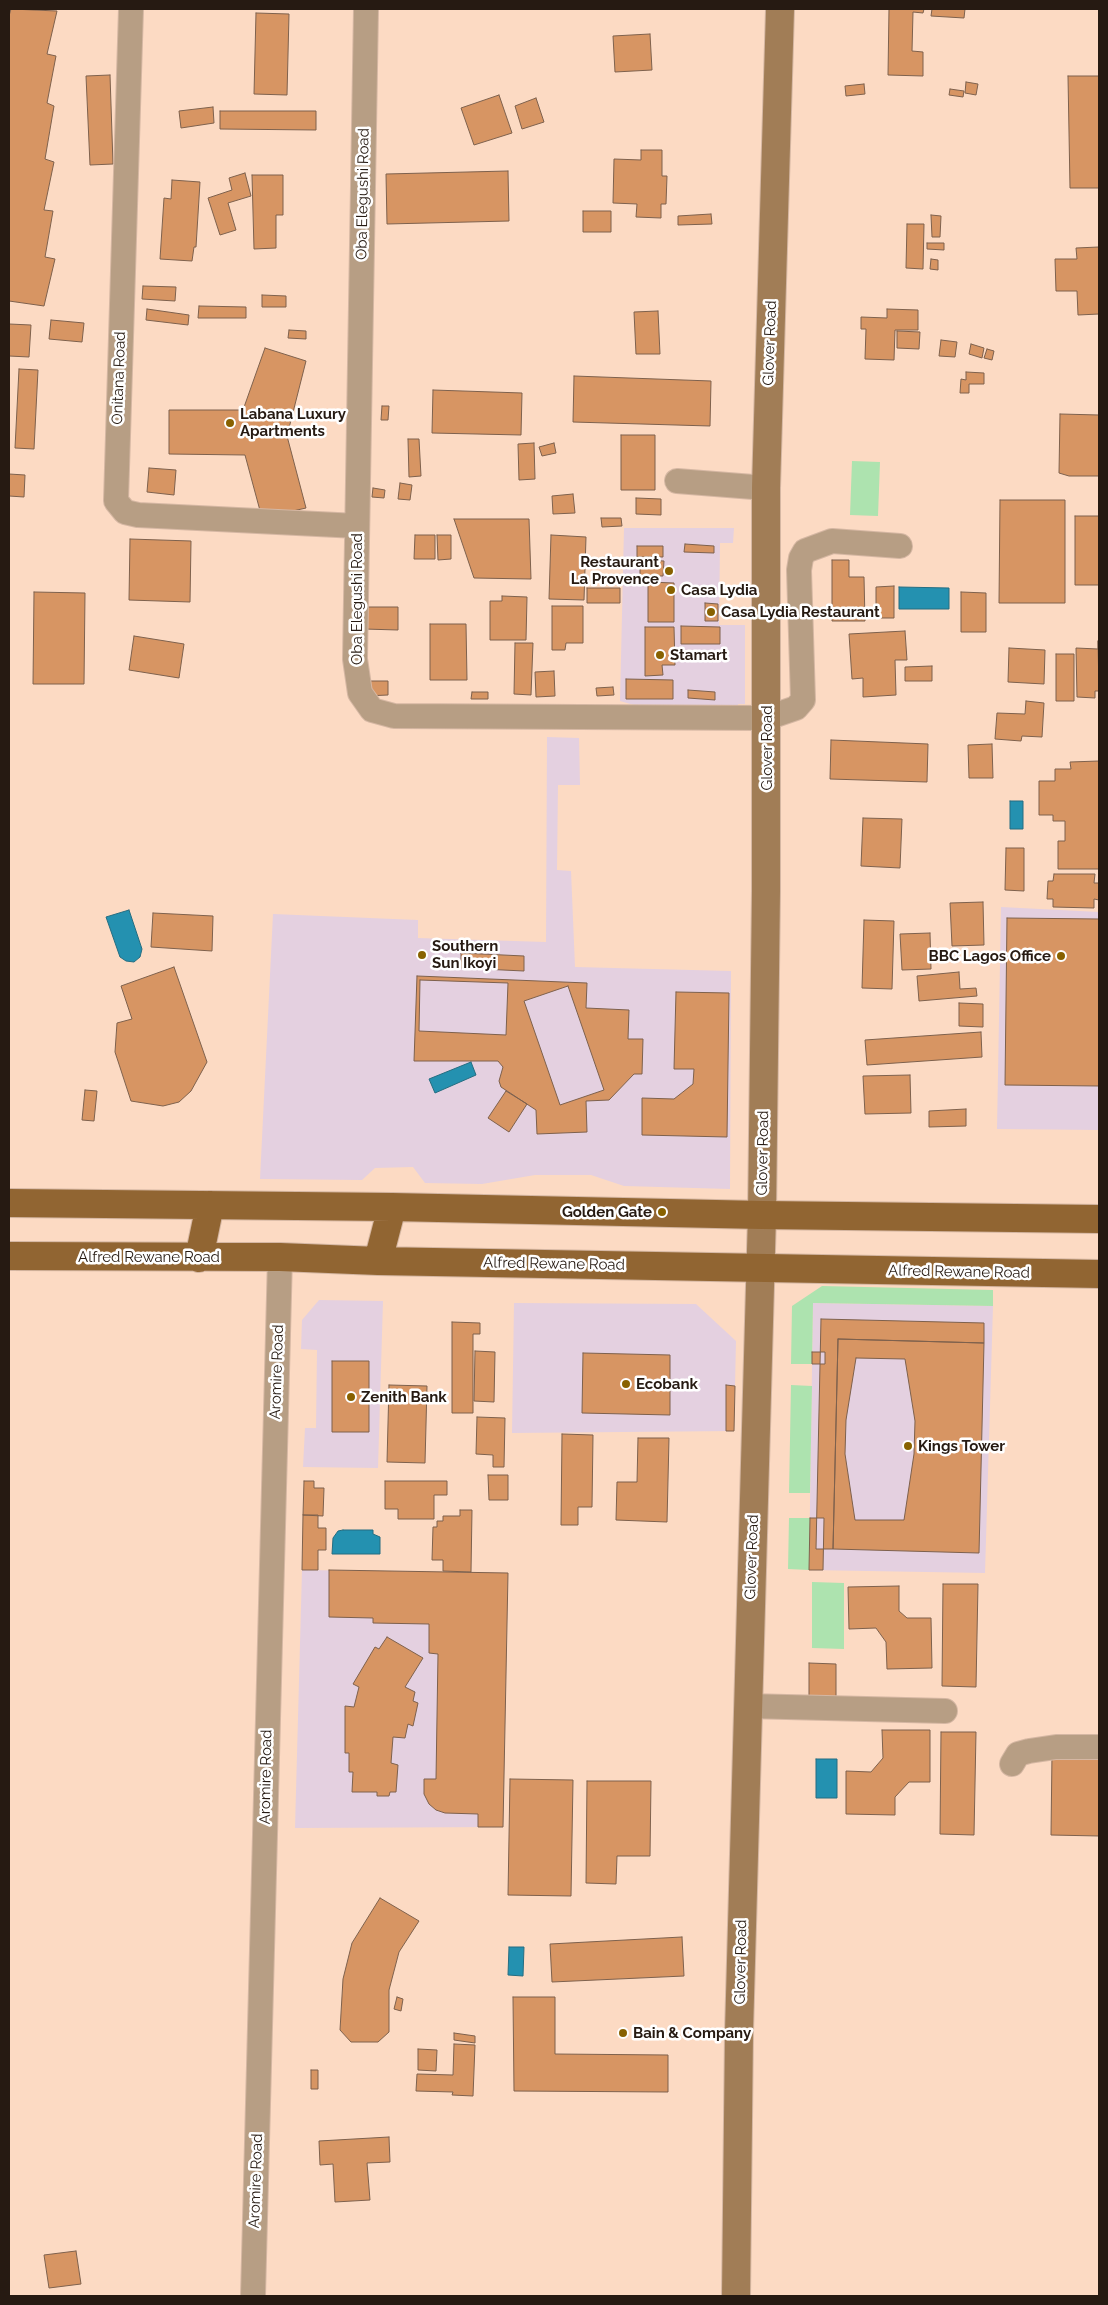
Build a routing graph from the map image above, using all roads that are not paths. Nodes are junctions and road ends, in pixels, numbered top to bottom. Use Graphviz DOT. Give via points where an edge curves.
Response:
graph roads {
  1 [pos="131,9"];
  2 [pos="366,9"];
  3 [pos="780,9"];
  4 [pos="676,481"];
  5 [pos="766,488"];
  6 [pos="357,526"];
  7 [pos="900,546"];
  8 [pos="767,718"];
  9 [pos="9,1203"];
  10 [pos="210,1205"];
  11 [pos="392,1207"];
  12 [pos="762,1215"];
  13 [pos="1099,1219"];
  14 [pos="9,1256"];
  15 [pos="280,1257"];
  16 [pos="199,1258"];
  17 [pos="378,1261"];
  18 [pos="761,1268"];
  19 [pos="1099,1274"];
  20 [pos="748,1706"];
  21 [pos="945,1711"];
  22 [pos="1099,1747"];
  23 [pos="1012,1764"];
  24 [pos="253,2296"];
  25 [pos="736,2296"];
  1 -- 6 [label="street, Onitana Road" via="116,501 125,512 138,515"];
  2 -- 6 [label="street, Oba Elegushi Road"];
  3 -- 5 [label="street, Glover Road"];
  4 -- 5 [label="street"];
  5 -- 8 [label="street, Glover Road"];
  6 -- 8 [label="street, Oba Elegushi Road" via="355,659 360,693 372,710 394,716"];
  7 -- 8 [label="street, Oba Elegushi Road" via="832,541 805,551 800,558 799,570 803,700 796,708"];
  8 -- 12 [label="street, Glover Road"];
  9 -- 10 [label="main road"];
  10 -- 11 [label="main road"];
  10 -- 16 [label="main road"];
  11 -- 12 [label="main road"];
  11 -- 17 [label="main road"];
  12 -- 13 [label="main road"];
  12 -- 18 [label="street, Glover Road"];
  14 -- 16 [label="main road, Alfred Rewane Road"];
  15 -- 16 [label="main road, Alfred Rewane Road"];
  15 -- 17 [label="main road, Alfred Rewane Road"];
  15 -- 24 [label="street, Aromire Road"];
  17 -- 18 [label="main road, Alfred Rewane Road"];
  18 -- 19 [label="main road, Alfred Rewane Road"];
  18 -- 20 [label="street, Glover Road"];
  20 -- 21 [label="street"];
  20 -- 25 [label="street, Glover Road"];
  22 -- 23 [label="street" via="1029,1751 1018,1754"];
}
